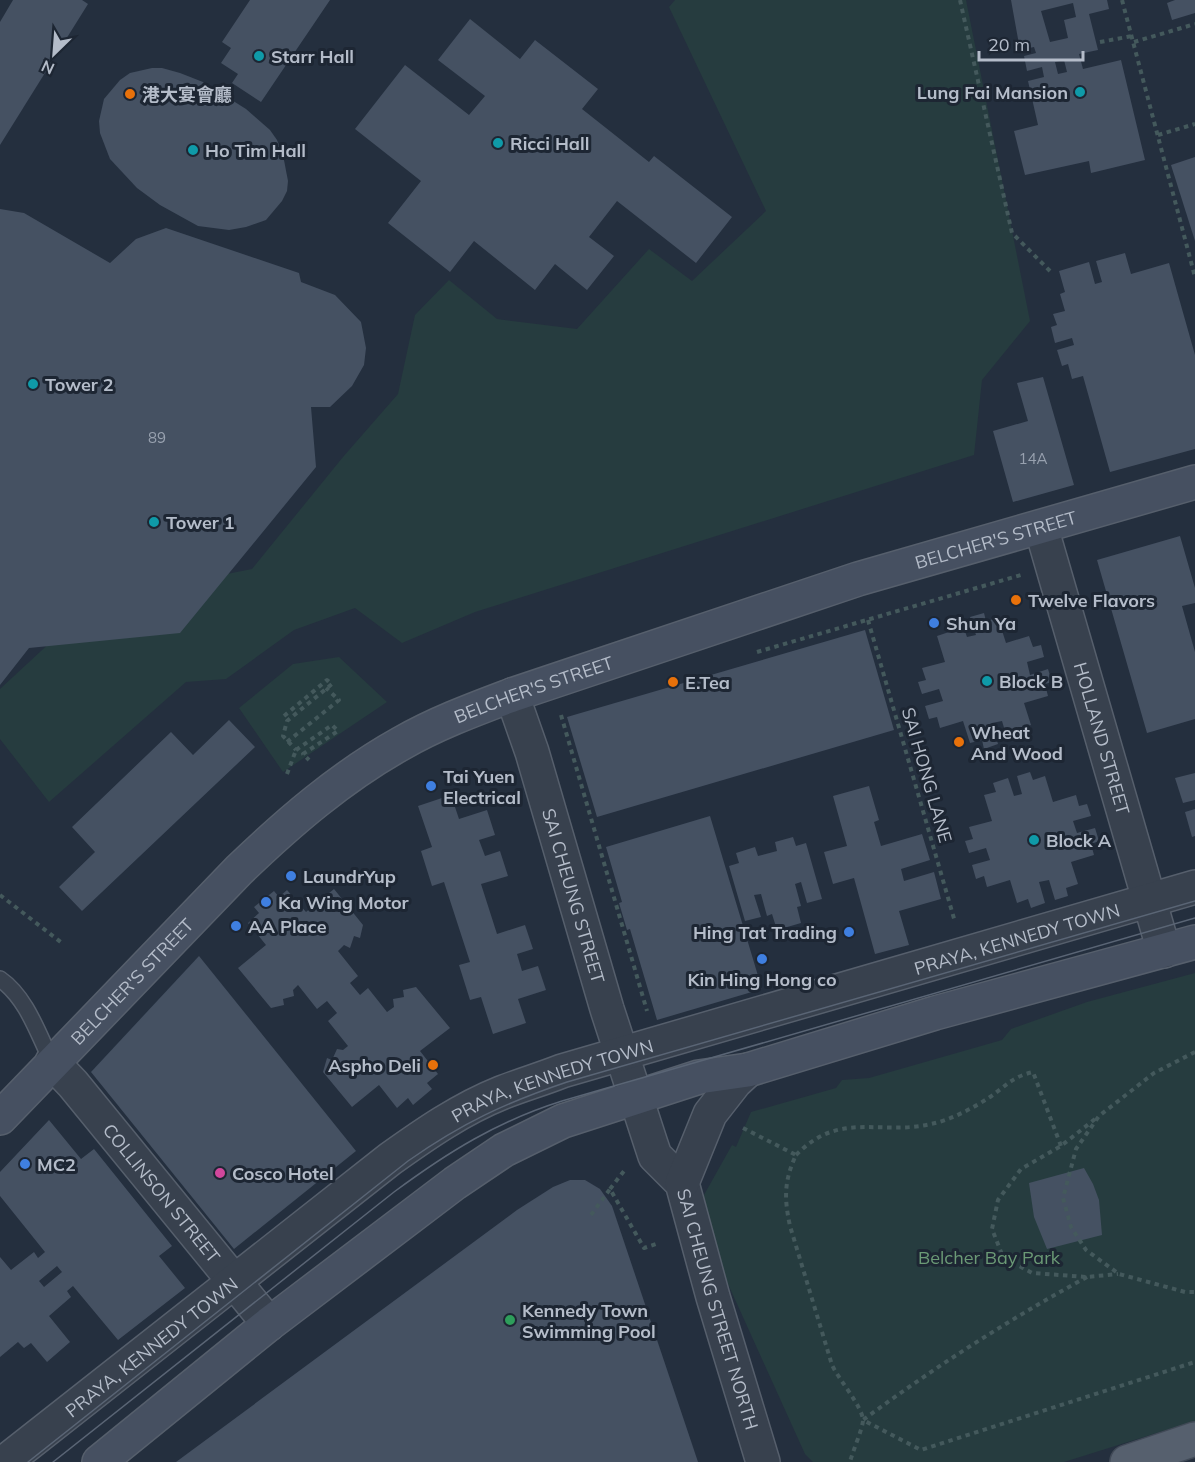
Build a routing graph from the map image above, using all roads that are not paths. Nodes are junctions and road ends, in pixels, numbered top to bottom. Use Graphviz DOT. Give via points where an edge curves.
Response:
graph roads {
  1 [pos="1195,482"];
  2 [pos="1041,527"];
  3 [pos="512,695"];
  4 [pos="1195,887"];
  5 [pos="1150,900"];
  6 [pos="1195,942"];
  7 [pos="1164,951"];
  8 [pos="0,979"];
  9 [pos="622,1054"];
  10 [pos="52,1062"];
  11 [pos="748,1070"];
  12 [pos="636,1097"];
  13 [pos="0,1118"];
  14 [pos="682,1183"];
  15 [pos="234,1282"];
  16 [pos="269,1324"];
  17 [pos="1195,1439"];
  18 [pos="5,1462"];
  19 [pos="99,1462"];
  20 [pos="763,1462"];
  21 [pos="1127,1462"];
  1 -- 2 [label="main road, BELCHER'S STREET"];
  2 -- 3 [label="main road, BELCHER'S STREET" via="858,579"];
  2 -- 5 [label="street, HOLLAND STREET"];
  3 -- 9 [label="street, SAI CHEUNG STREET"];
  3 -- 10 [label="main road, BELCHER'S STREET" via="403,742 315,802 239,870"];
  4 -- 5 [label="street, PRAYA, KENNEDY TOWN"];
  5 -- 7 [label="street, HOLLAND STREET"];
  5 -- 9 [label="street, PRAYA, KENNEDY TOWN"];
  6 -- 7 [label="main road"];
  7 -- 11 [label="main road" via="934,1013"];
  8 -- 10 [label="lane" via="21,1000"];
  9 -- 12 [label="street, SAI CHEUNG STREET"];
  9 -- 15 [label="street, PRAYA, KENNEDY TOWN" via="500,1094 424,1134"];
  10 -- 13 [label="main road, BELCHER'S STREET"];
  10 -- 15 [label="street, COLLINSON STREET"];
  11 -- 12 [label="main road" via="699,1077"];
  11 -- 14 [label="street" via="710,1114"];
  12 -- 14 [label="street, SAI CHEUNG STREET NORTH" via="655,1156"];
  12 -- 16 [label="main road" via="563,1121 504,1150"];
  14 -- 20 [label="street, SAI CHEUNG STREET NORTH"];
  15 -- 16 [label="street, COLLINSON STREET"];
  15 -- 18 [label="street, PRAYA, KENNEDY TOWN"];
  16 -- 19 [label="main road"];
  17 -- 21 [label="main road"];
}
